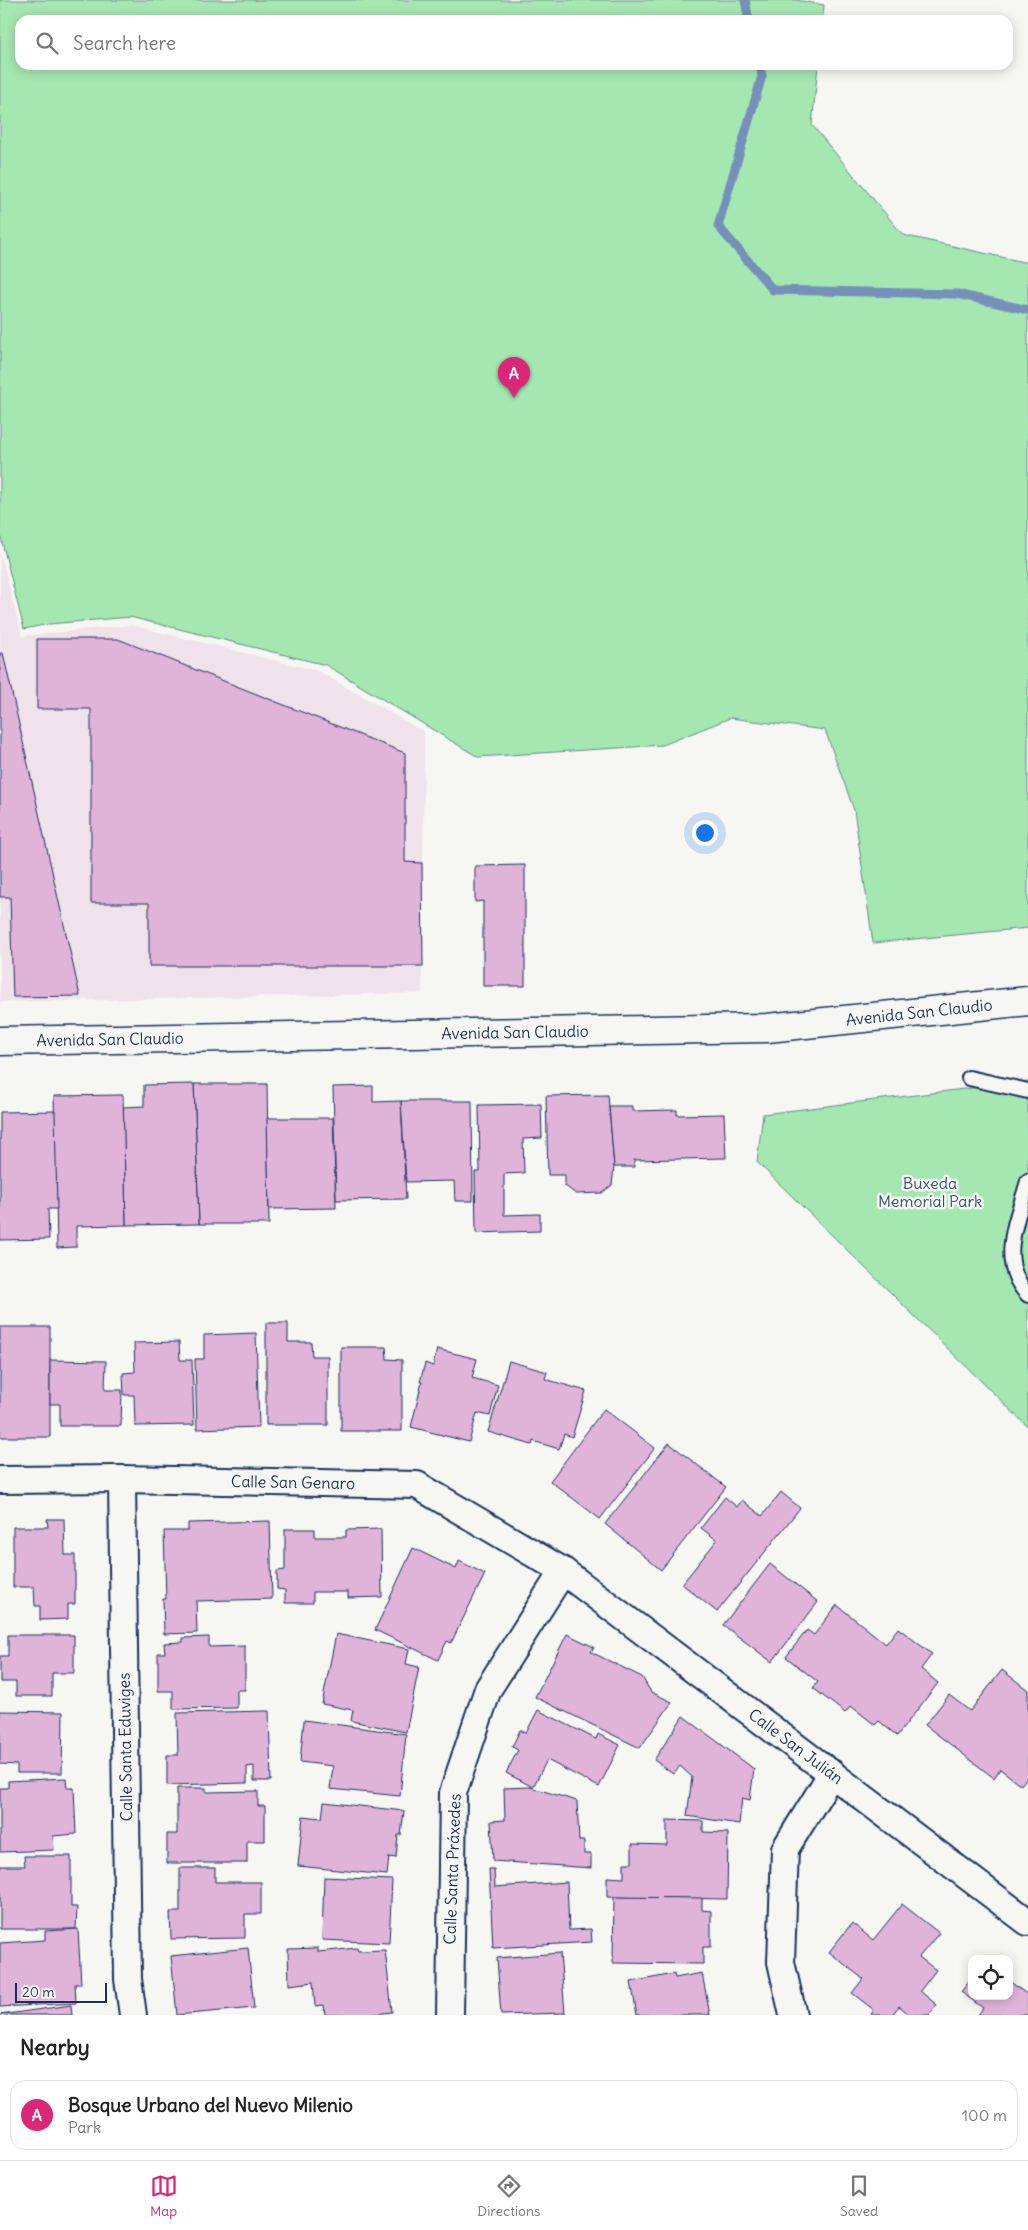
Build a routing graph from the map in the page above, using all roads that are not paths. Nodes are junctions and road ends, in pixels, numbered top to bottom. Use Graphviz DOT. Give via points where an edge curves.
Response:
graph roads {
  1 [pos="1028,1001"];
  2 [pos="0,1041"];
  3 [pos="969,1078"];
  4 [pos="1028,1091"];
  5 [pos="1028,1180"];
  6 [pos="1028,1295"];
  7 [pos="122,1479"];
  8 [pos="0,1480"];
  9 [pos="563,1571"];
  10 [pos="832,1773"];
  11 [pos="1028,1922"];
  12 [pos="133,2015"];
  13 [pos="450,2015"];
  14 [pos="793,2015"];
  1 -- 2 [label="street, Avenida San Claudio" via="767,1028"];
  3 -- 4 [label="lane"];
  5 -- 6 [label="lane" via="1010,1248 1013,1270"];
  7 -- 8 [label="street, Calle San Genaro"];
  7 -- 9 [label="street, Calle San Genaro" via="417,1484"];
  7 -- 12 [label="street, Calle Santa Eduviges" via="128,1979"];
  9 -- 10 [label="street, Calle San Julián"];
  9 -- 13 [label="street, Calle Santa Práxedes" via="488,1689 452,1793"];
  10 -- 11 [label="street, Calle San Julián"];
  10 -- 14 [label="street" via="785,1849 780,1962"];
}
